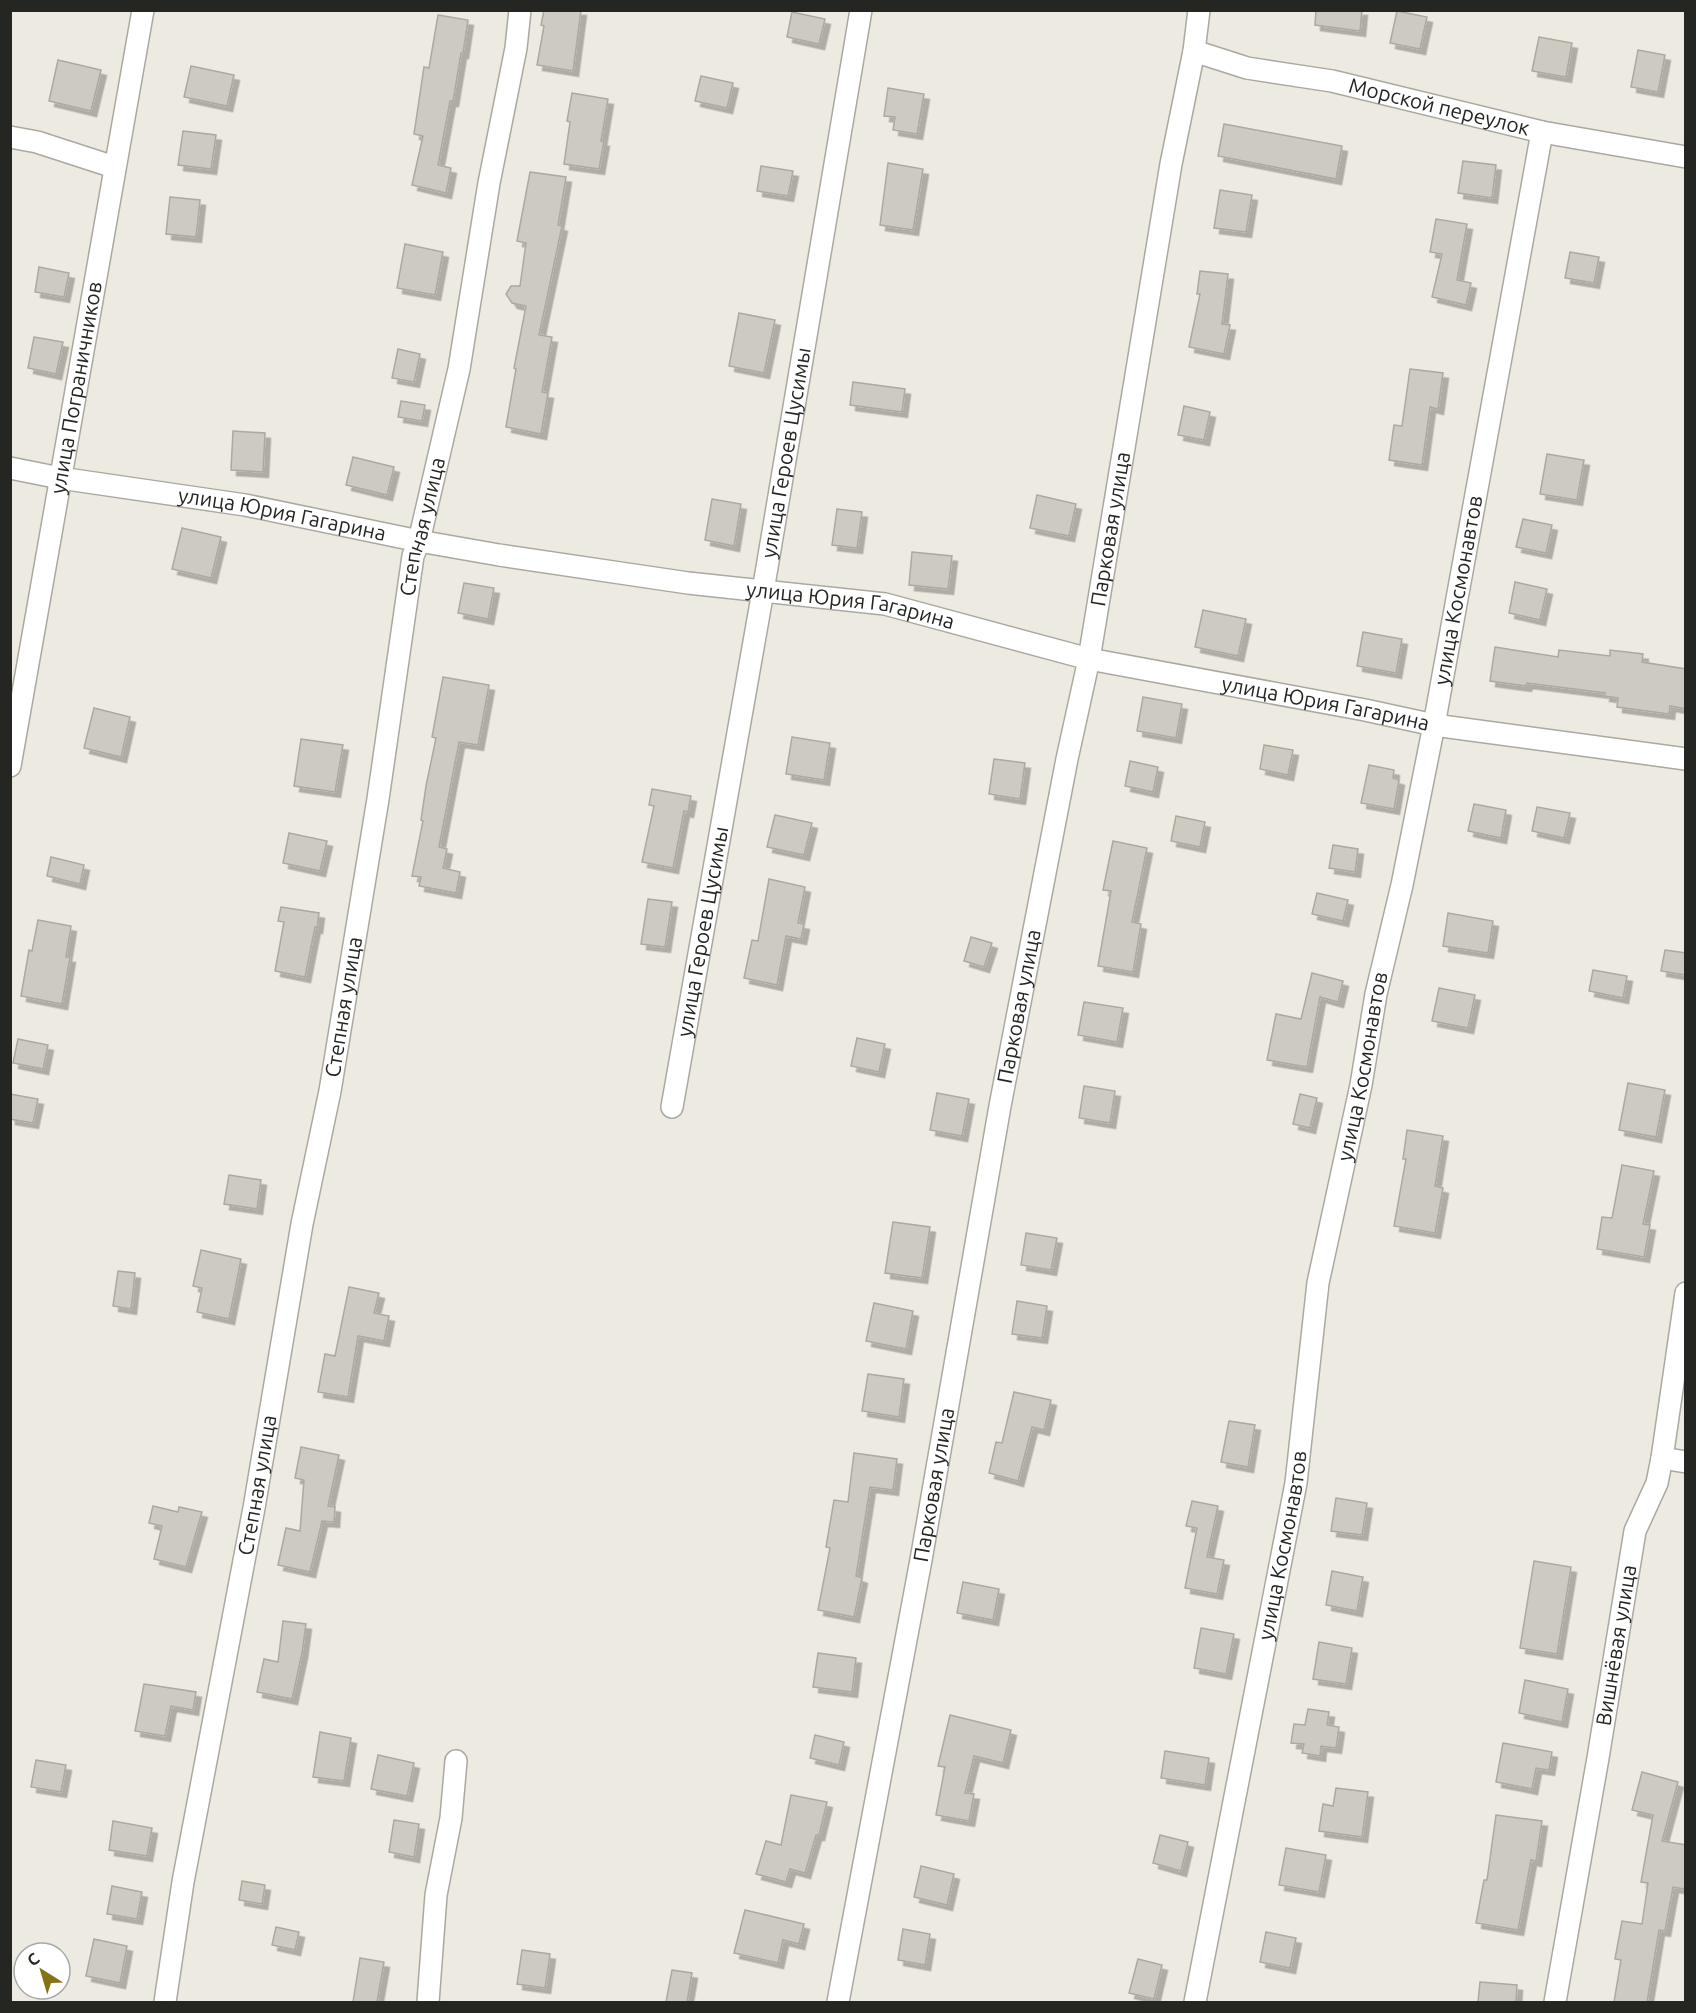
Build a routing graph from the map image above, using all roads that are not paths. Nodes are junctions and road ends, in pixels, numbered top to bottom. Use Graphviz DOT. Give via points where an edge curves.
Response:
graph roads {
  1 [pos="143,10"];
  2 [pos="520,10"];
  3 [pos="861,10"];
  4 [pos="1199,10"];
  5 [pos="1194,51"];
  6 [pos="1542,132"];
  7 [pos="10,137"];
  8 [pos="1686,157"];
  9 [pos="114,167"];
  10 [pos="10,468"];
  11 [pos="60,478"];
  12 [pos="419,541"];
  13 [pos="763,591"];
  14 [pos="1089,659"];
  15 [pos="1434,725"];
  16 [pos="1686,759"];
  17 [pos="10,766"];
  18 [pos="672,1107"];
  19 [pos="1686,1293"];
  20 [pos="1662,1458"];
  21 [pos="1686,1462"];
  22 [pos="456,1761"];
  23 [pos="165,2002"];
  24 [pos="428,2002"];
  25 [pos="838,2002"];
  26 [pos="1195,2002"];
  27 [pos="1555,2002"];
  1 -- 9 [label="street, улица Пограничников"];
  2 -- 12 [label="street, Степная улица" via="459,369"];
  3 -- 13 [label="street, улица Героев Цусимы"];
  4 -- 5 [label="street, Парковая улица"];
  5 -- 6 [label="street, Морской переулок" via="1247,68 1332,81"];
  5 -- 14 [label="street, Парковая улица" via="1171,164"];
  6 -- 8 [label="street, Морской переулок"];
  6 -- 15 [label="street, улица Космонавтов"];
  7 -- 9 [label="street"];
  9 -- 11 [label="street, улица Пограничников"];
  10 -- 11 [label="street, улица Юрия Гагарина"];
  11 -- 12 [label="street, улица Юрия Гагарина" via="245,505"];
  11 -- 17 [label="street, улица Пограничников"];
  12 -- 13 [label="street, улица Юрия Гагарина"];
  12 -- 23 [label="street, Степная улица" via="413,556 330,1090 302,1224 254,1508 183,1882"];
  13 -- 14 [label="street, улица Юрия Гагарина" via="885,604"];
  13 -- 18 [label="street, улица Героев Цусимы"];
  14 -- 15 [label="street, улица Юрия Гагарина"];
  14 -- 25 [label="street, Парковая улица" via="1000,1106 921,1560"];
  15 -- 16 [label="street, улица Юрия Гагарина"];
  15 -- 26 [label="street, улица Космонавтов" via="1318,1283 1296,1483"];
  19 -- 20 [label="street, Вишнёвая улица"];
  20 -- 21 [label="street"];
  20 -- 27 [label="street, Вишнёвая улица" via="1657,1483 1635,1531"];
  22 -- 24 [label="street" via="451,1818 436,1895"];
}
